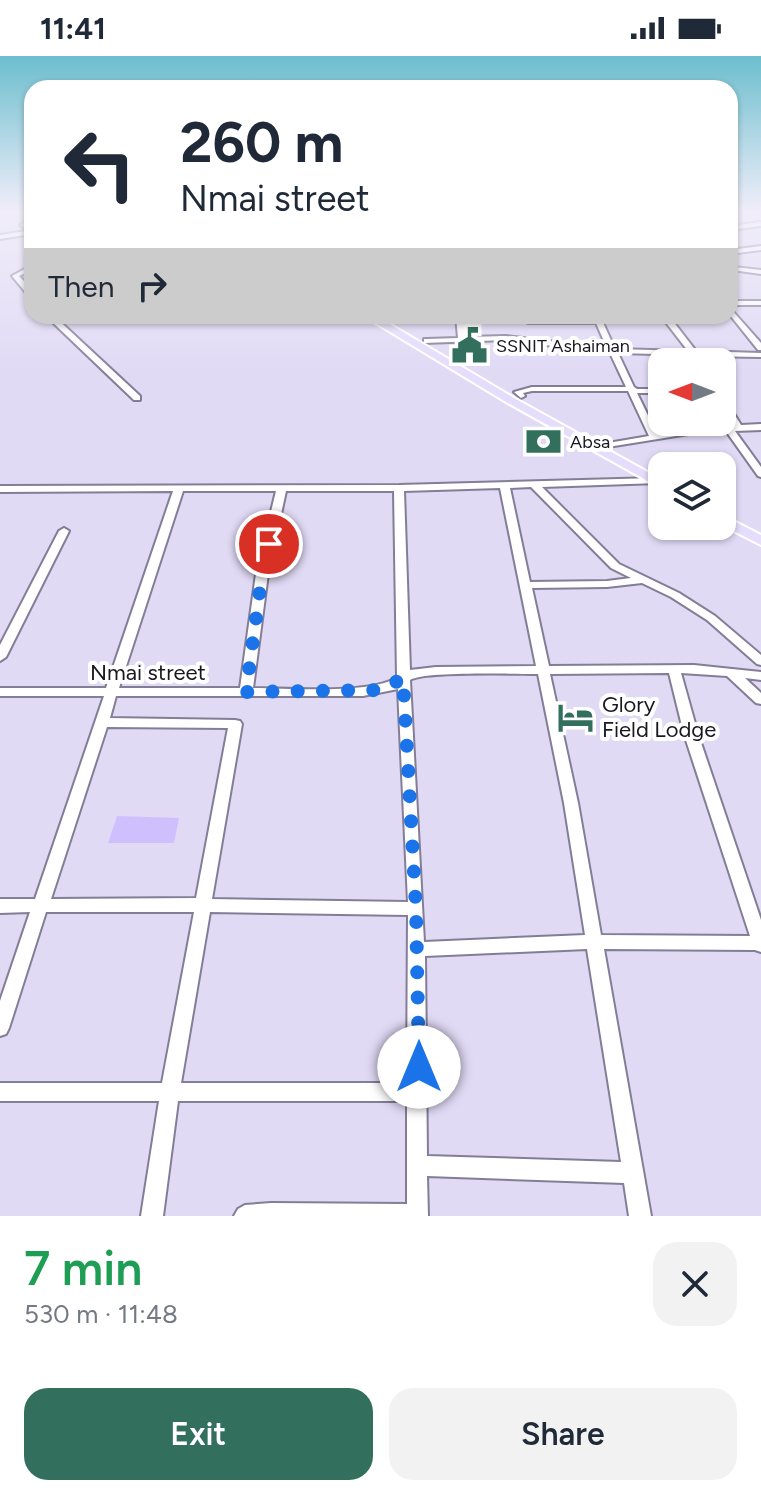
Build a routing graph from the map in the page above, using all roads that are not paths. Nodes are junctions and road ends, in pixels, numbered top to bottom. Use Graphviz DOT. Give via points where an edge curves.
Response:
graph roads {
  1 [pos="738,269"];
  2 [pos="24,271"];
  3 [pos="761,272"];
  4 [pos="24,285"];
  5 [pos="738,303"];
  6 [pos="761,303"];
  7 [pos="738,320"];
  8 [pos="58,324"];
  9 [pos="384,324"];
  10 [pos="397,324"];
  11 [pos="461,324"];
  12 [pos="529,324"];
  13 [pos="600,324"];
  14 [pos="671,324"];
  15 [pos="751,335"];
  16 [pos="761,335"];
  17 [pos="462,338"];
  18 [pos="534,340"];
  19 [pos="427,341"];
  20 [pos="689,348"];
  21 [pos="761,348"];
  22 [pos="615,351"];
  23 [pos="648,354"];
  24 [pos="761,355"];
  25 [pos="736,356"];
  26 [pos="461,366"];
  27 [pos="633,390"];
  28 [pos="648,391"];
  29 [pos="521,396"];
  30 [pos="137,398"];
  31 [pos="761,427"];
  32 [pos="736,428"];
  33 [pos="736,433"];
  34 [pos="663,436"];
  35 [pos="654,437"];
  36 [pos="611,445"];
  37 [pos="648,471"];
  38 [pos="648,473"];
  39 [pos="761,474"];
  40 [pos="648,480"];
  41 [pos="504,484"];
  42 [pos="533,484"];
  43 [pos="179,488"];
  44 [pos="282,488"];
  45 [pos="399,488"];
  46 [pos="0,489"];
  47 [pos="736,516"];
  48 [pos="736,527"];
  49 [pos="64,531"];
  50 [pos="761,531"];
  51 [pos="761,541"];
  52 [pos="647,579"];
  53 [pos="524,585"];
  54 [pos="0,657"];
  55 [pos="761,661"];
  56 [pos="674,669"];
  57 [pos="545,672"];
  58 [pos="729,672"];
  59 [pos="761,676"];
  60 [pos="398,683"];
  61 [pos="112,691"];
  62 [pos="0,692"];
  63 [pos="246,692"];
  64 [pos="761,700"];
  65 [pos="102,722"];
  66 [pos="39,905"];
  67 [pos="202,905"];
  68 [pos="0,906"];
  69 [pos="416,909"];
  70 [pos="592,942"];
  71 [pos="761,944"];
  72 [pos="416,949"];
  73 [pos="0,1028"];
  74 [pos="0,1092"];
  75 [pos="418,1092"];
  76 [pos="170,1093"];
  77 [pos="418,1166"];
  78 [pos="633,1173"];
  79 [pos="417,1215"];
  80 [pos="152,1216"];
  81 [pos="245,1216"];
  82 [pos="640,1216"];
  1 -- 3 [label="street"];
  2 -- 4 [label="street" via="15,276"];
  5 -- 6 [label="street"];
  7 -- 15 [label="street"];
  8 -- 30 [label="street"];
  9 -- 26 [label="main road"];
  10 -- 19 [label="main road"];
  11 -- 17 [label="street"];
  12 -- 18 [label="street"];
  13 -- 22 [label="street"];
  14 -- 20 [label="street"];
  15 -- 16 [label="street"];
  15 -- 21 [label="street"];
  17 -- 18 [label="street"];
  17 -- 19 [label="street"];
  18 -- 22 [label="street"];
  19 -- 26 [label="main road"];
  22 -- 23 [label="street"];
  22 -- 27 [label="street"];
  24 -- 25 [label="street"];
  26 -- 29 [label="main road"];
  26 -- 38 [label="main road"];
  27 -- 28 [label="street"];
  27 -- 29 [label="street" via="532,389 518,392"];
  27 -- 35 [label="street"];
  29 -- 36 [label="main road"];
  31 -- 32 [label="street"];
  33 -- 39 [label="street"];
  34 -- 35 [label="street"];
  35 -- 36 [label="street"];
  36 -- 37 [label="main road"];
  40 -- 42 [label="street"];
  41 -- 42 [label="street"];
  41 -- 45 [label="street"];
  41 -- 53 [label="street"];
  42 -- 52 [label="street" via="615,566"];
  43 -- 44 [label="street"];
  43 -- 46 [label="street"];
  43 -- 61 [label="street"];
  44 -- 45 [label="street"];
  44 -- 63 [label="street" via="262,574"];
  45 -- 60 [label="street"];
  47 -- 50 [label="main road"];
  48 -- 51 [label="main road"];
  49 -- 54 [label="street"];
  52 -- 53 [label="street"];
  52 -- 55 [label="street" via="711,618"];
  53 -- 57 [label="street"];
  56 -- 57 [label="street, Nmai street"];
  56 -- 58 [label="street, Nmai street"];
  56 -- 71 [label="street"];
  57 -- 60 [label="street, Nmai street" via="421,671"];
  57 -- 70 [label="street"];
  58 -- 59 [label="street, Nmai street"];
  58 -- 64 [label="street"];
  60 -- 63 [label="street, Nmai street" via="363,692"];
  60 -- 69 [label="street"];
  61 -- 62 [label="street, Nmai street"];
  61 -- 63 [label="street, Nmai street"];
  61 -- 65 [label="street"];
  65 -- 66 [label="street"];
  65 -- 67 [label="street" via="235,724"];
  66 -- 67 [label="street"];
  66 -- 68 [label="street"];
  66 -- 73 [label="street"];
  67 -- 69 [label="street"];
  67 -- 76 [label="street"];
  69 -- 72 [label="street"];
  70 -- 71 [label="street"];
  70 -- 72 [label="street"];
  70 -- 78 [label="street"];
  72 -- 75 [label="street"];
  74 -- 76 [label="street"];
  75 -- 76 [label="street"];
  75 -- 77 [label="street"];
  76 -- 80 [label="street"];
  77 -- 78 [label="street"];
  77 -- 79 [label="street"];
  78 -- 82 [label="street"];
  79 -- 81 [label="street"];
}
